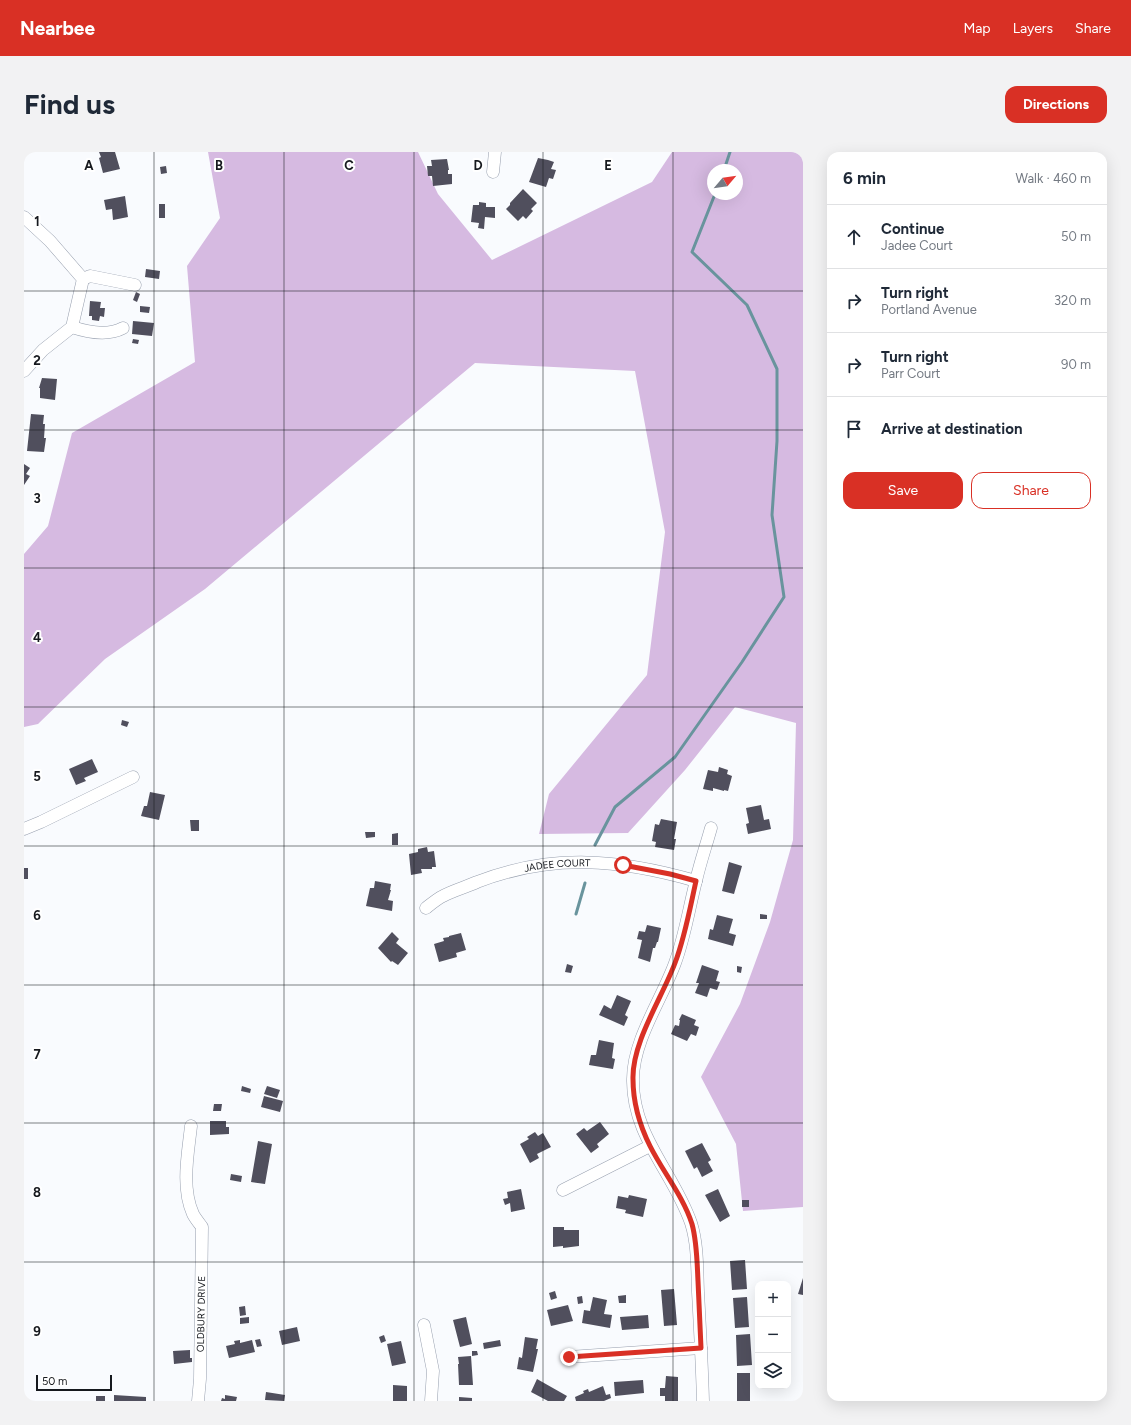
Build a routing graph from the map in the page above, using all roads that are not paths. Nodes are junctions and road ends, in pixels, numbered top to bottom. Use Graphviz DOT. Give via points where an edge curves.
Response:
graph roads {
  1 [pos="495,152"];
  2 [pos="493,172"];
  3 [pos="24,217"];
  4 [pos="83,279"];
  5 [pos="135,285"];
  6 [pos="72,327"];
  7 [pos="123,328"];
  8 [pos="24,371"];
  9 [pos="133,777"];
  10 [pos="711,828"];
  11 [pos="24,829"];
  12 [pos="696,881"];
  13 [pos="426,908"];
  14 [pos="191,1126"];
  15 [pos="650,1146"];
  16 [pos="563,1190"];
  17 [pos="424,1325"];
  18 [pos="701,1348"];
  19 [pos="569,1357"];
  20 [pos="198,1401"];
  21 [pos="431,1401"];
  22 [pos="702,1401"];
  1 -- 2 [label="street"];
  3 -- 4 [label="street" via="50,241"];
  4 -- 5 [label="street" via="90,276"];
  4 -- 6 [label="street"];
  6 -- 7 [label="street" via="105,332"];
  6 -- 8 [label="street" via="43,350"];
  9 -- 11 [label="street"];
  10 -- 12 [label="street"];
  12 -- 13 [label="street, JADEE COURT" via="623,865 577,862 548,864 512,870 488,878 443,896"];
  12 -- 15 [label="street" via="676,962 646,1027 634,1067 634,1097"];
  14 -- 20 [label="street, OLDBURY DRIVE" via="187,1194 193,1215 202,1227"];
  15 -- 16 [label="street"];
  15 -- 18 [label="street" via="692,1224"];
  17 -- 21 [label="street" via="433,1371"];
  18 -- 19 [label="street"];
  18 -- 22 [label="street"];
}
